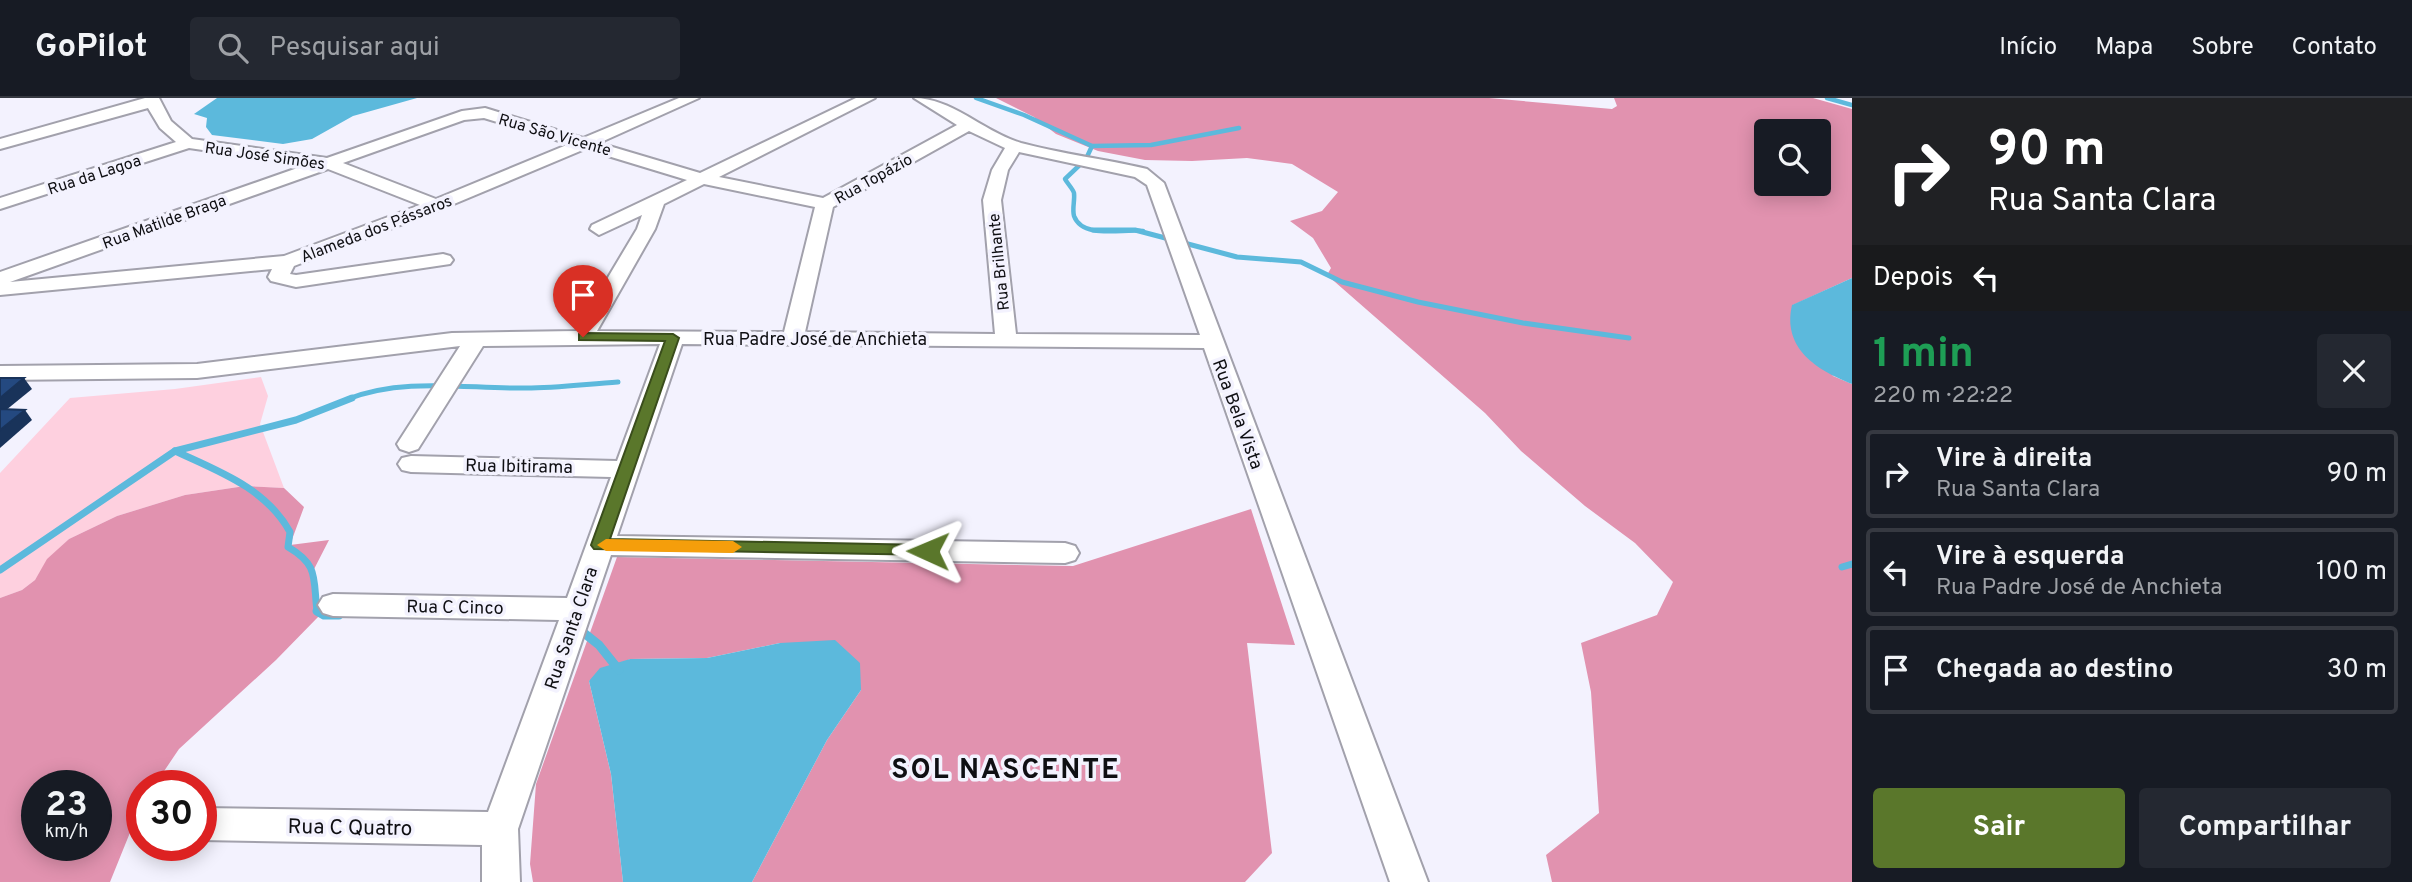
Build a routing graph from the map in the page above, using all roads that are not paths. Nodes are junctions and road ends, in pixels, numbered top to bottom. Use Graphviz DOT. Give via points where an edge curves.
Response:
graph roads {
  1 [pos="692,98"];
  2 [pos="868,98"];
  3 [pos="921,98"];
  4 [pos="152,100"];
  5 [pos="968,124"];
  6 [pos="585,142"];
  7 [pos="0,144"];
  8 [pos="188,144"];
  9 [pos="1014,146"];
  10 [pos="328,163"];
  11 [pos="702,178"];
  12 [pos="656,201"];
  13 [pos="0,204"];
  14 [pos="825,204"];
  15 [pos="436,205"];
  16 [pos="598,229"];
  17 [pos="443,260"];
  18 [pos="286,262"];
  19 [pos="0,279"];
  20 [pos="0,289"];
  21 [pos="583,337"];
  22 [pos="673,338"];
  23 [pos="793,338"];
  24 [pos="476,339"];
  25 [pos="1006,340"];
  26 [pos="1212,342"];
  27 [pos="0,373"];
  28 [pos="627,469"];
  29 [pos="600,545"];
  30 [pos="1065,553"];
  31 [pos="333,605"];
  32 [pos="578,609"];
  33 [pos="217,824"];
  34 [pos="500,829"];
  35 [pos="501,882"];
  36 [pos="1409,882"];
  1 -- 6 [label="street, Alameda dos Pássaros"];
  2 -- 11 [label="street"];
  3 -- 5 [label="street, Rua Bela Vista"];
  4 -- 7 [label="street"];
  4 -- 8 [label="street, Rua José Simões" via="174,135"];
  5 -- 9 [label="street, Rua Bela Vista"];
  5 -- 14 [label="street, Rua Topázio"];
  6 -- 10 [label="street, Rua São Vicente" via="485,113 462,116"];
  6 -- 11 [label="street, Rua São Vicente"];
  6 -- 15 [label="street, Alameda dos Pássaros"];
  8 -- 10 [label="street, Rua José Simões"];
  8 -- 13 [label="street, Rua da Lagoa"];
  9 -- 25 [label="street, Rua Brilhante" via="1000,170 992,200"];
  9 -- 26 [label="street, Rua Bela Vista" via="1141,173 1155,183"];
  10 -- 15 [label="street, Rua José Simões"];
  10 -- 19 [label="street, Rua Matilde Braga"];
  11 -- 12 [label="street"];
  11 -- 14 [label="street, Rua São Vicente"];
  12 -- 16 [label="street"];
  12 -- 21 [label="street" via="646,229"];
  14 -- 23 [label="street, Rua Topázio"];
  15 -- 18 [label="street, Alameda dos Pássaros"];
  17 -- 18 [label="street" via="296,281 278,277"];
  18 -- 20 [label="street, Alameda dos Pássaros"];
  21 -- 22 [label="street, Rua Padre José de Anchieta"];
  21 -- 24 [label="street, Rua Padre José de Anchieta"];
  22 -- 23 [label="street, Rua Padre José de Anchieta"];
  22 -- 28 [label="street, Rua Santa Clara"];
  23 -- 25 [label="street, Rua Padre José de Anchieta"];
  24 -- 27 [label="street, Rua Padre José de Anchieta" via="197,371"];
  24 -- 28 [label="street, Rua Ibitirama" via="410,454"];
  25 -- 26 [label="street, Rua Padre José de Anchieta"];
  26 -- 36 [label="street, Rua Bela Vista"];
  28 -- 29 [label="street, Rua Santa Clara"];
  29 -- 30 [label="street"];
  29 -- 32 [label="street, Rua Santa Clara"];
  31 -- 32 [label="street, Rua C Cinco"];
  32 -- 34 [label="street, Rua Santa Clara"];
  33 -- 34 [label="street, Rua C Quatro"];
  34 -- 35 [label="street, Rua Santa Clara"];
}
